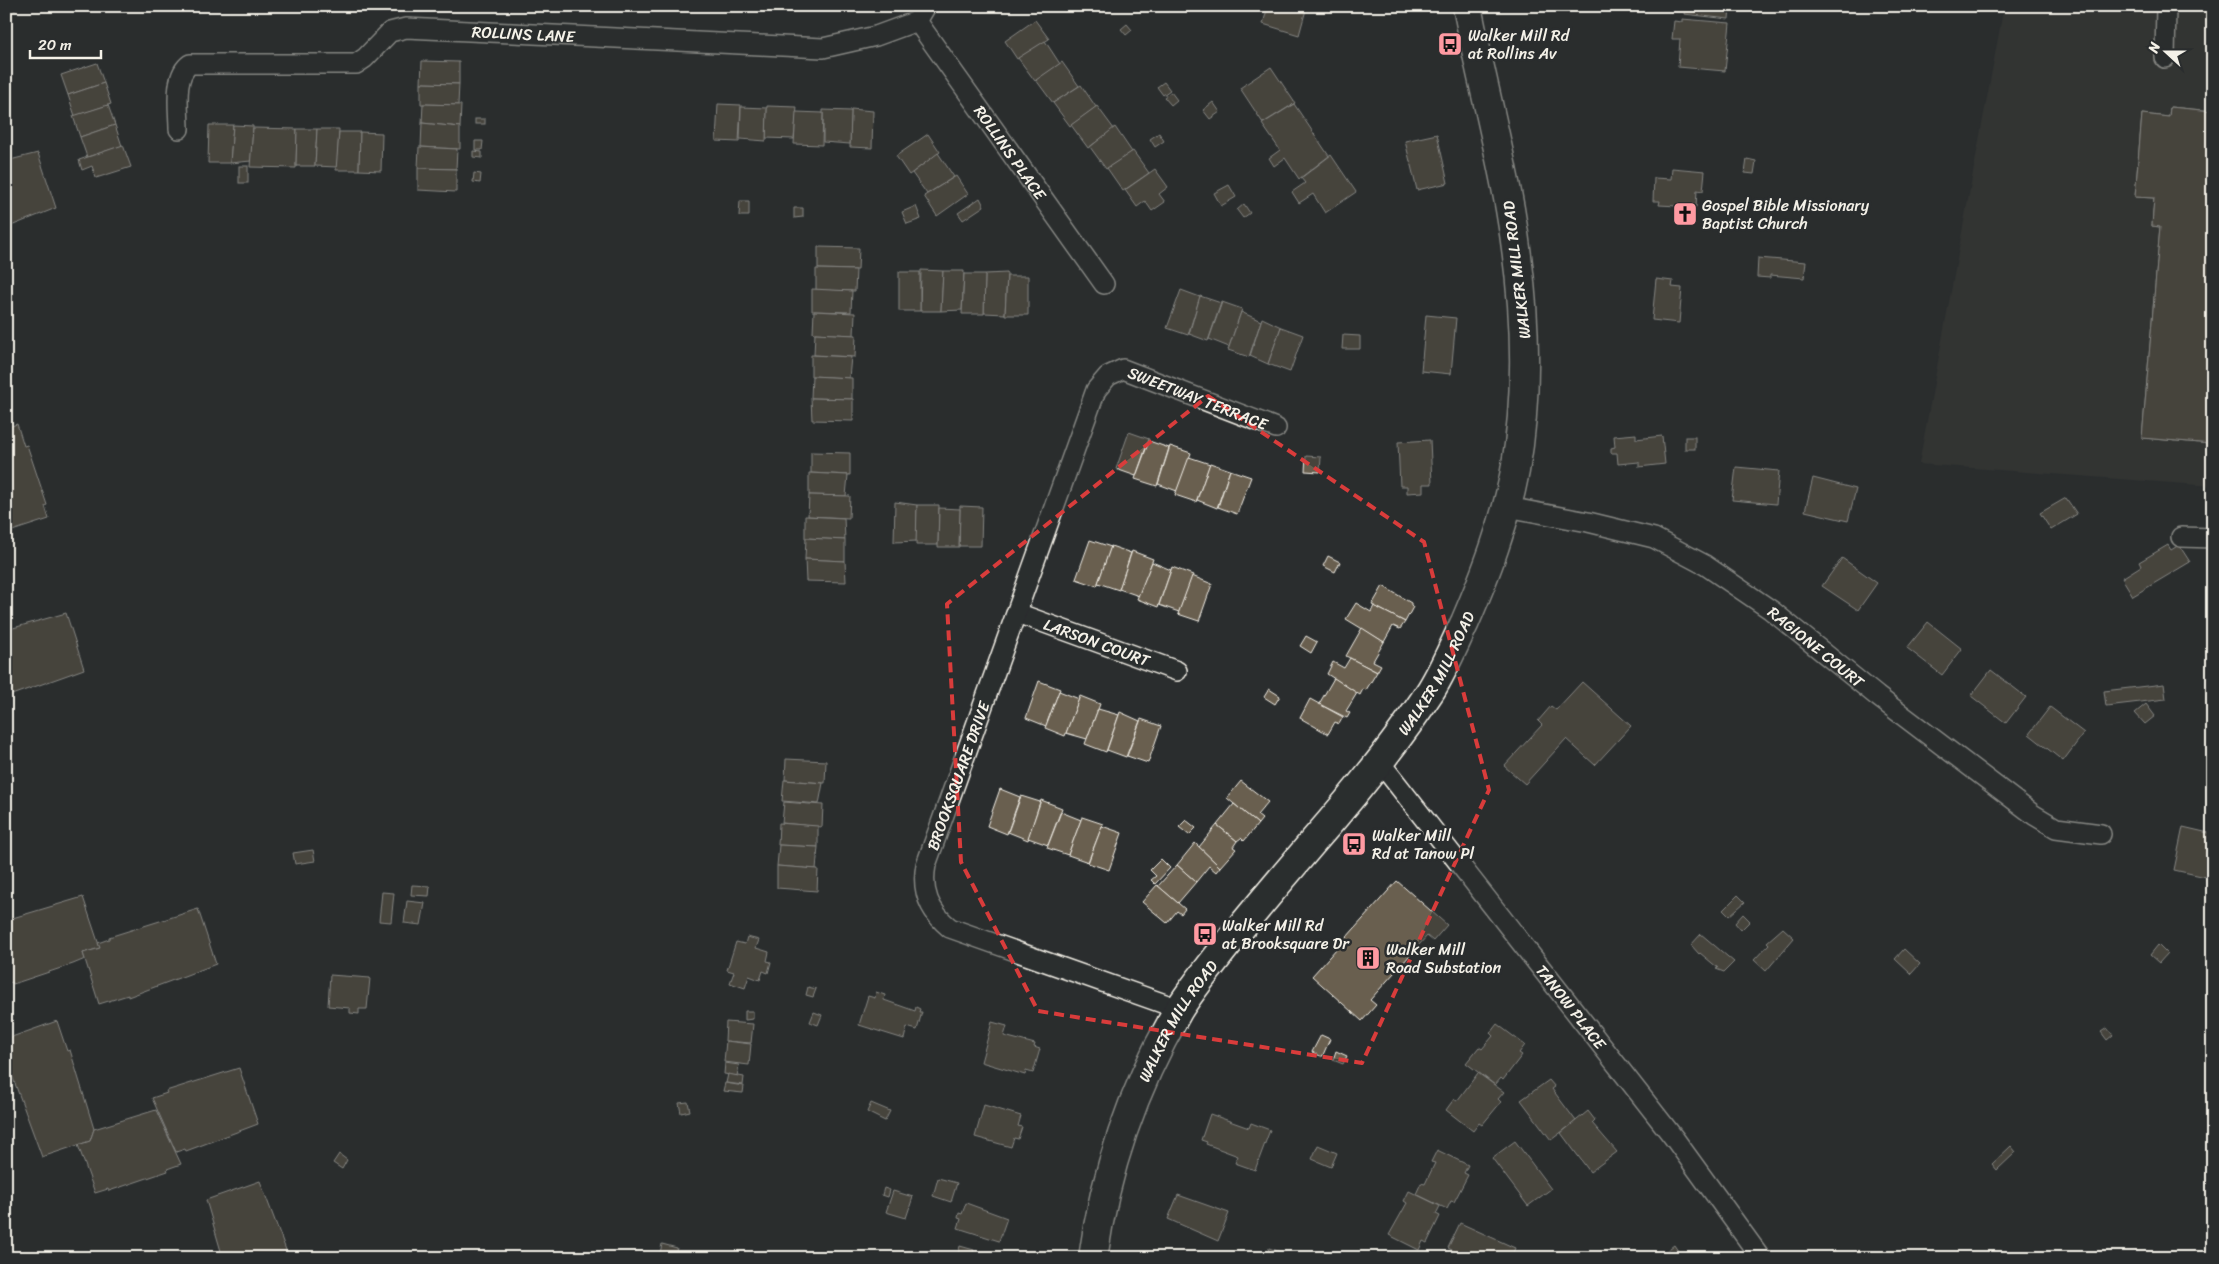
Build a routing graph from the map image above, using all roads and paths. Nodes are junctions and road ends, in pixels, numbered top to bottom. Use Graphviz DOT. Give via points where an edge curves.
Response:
graph roads {
  1 [pos="1467,6"];
  2 [pos="2166,6"];
  3 [pos="922,13"];
  4 [pos="2165,58"];
  5 [pos="179,129"];
  6 [pos="1104,284"];
  7 [pos="1096,390"];
  8 [pos="1276,428"];
  9 [pos="1507,507"];
  10 [pos="2181,536"];
  11 [pos="2213,538"];
  12 [pos="1017,613"];
  13 [pos="1178,671"];
  14 [pos="1379,760"];
  15 [pos="2100,834"];
  16 [pos="1179,1009"];
  17 [pos="1093,1258"];
  18 [pos="1761,1258"];
  1 -- 9 [label="street, WALKER MILL ROAD" via="1510,206 1525,344 1522,418"];
  2 -- 4 [label="street"];
  3 -- 5 [label="street, ROLLINS LANE" via="876,36 823,48 406,28 390,32 356,64 190,64 180,80"];
  3 -- 6 [label="street, ROLLINS PLACE"];
  7 -- 8 [label="street, SWEETWAY TERRACE" via="1108,376 1124,369"];
  7 -- 12 [label="street, BROOKSQUARE DRIVE"];
  9 -- 14 [label="street, WALKER MILL ROAD" via="1493,555 1450,654 1431,689"];
  9 -- 15 [label="street, RAGIONE COURT" via="1654,538 1705,565 1771,610 1877,696 2034,815 2056,828"];
  10 -- 11 [label="street"];
  12 -- 13 [label="street, LARSON COURT"];
  12 -- 16 [label="street, BROOKSQUARE DRIVE" via="926,865 923,879 928,901 950,928"];
  14 -- 16 [label="street, WALKER MILL ROAD" via="1341,810 1248,917"];
  14 -- 18 [label="street, TANOW PLACE" via="1674,1138"];
  16 -- 17 [label="street, WALKER MILL ROAD" via="1147,1072 1116,1154 1102,1200"];
}
